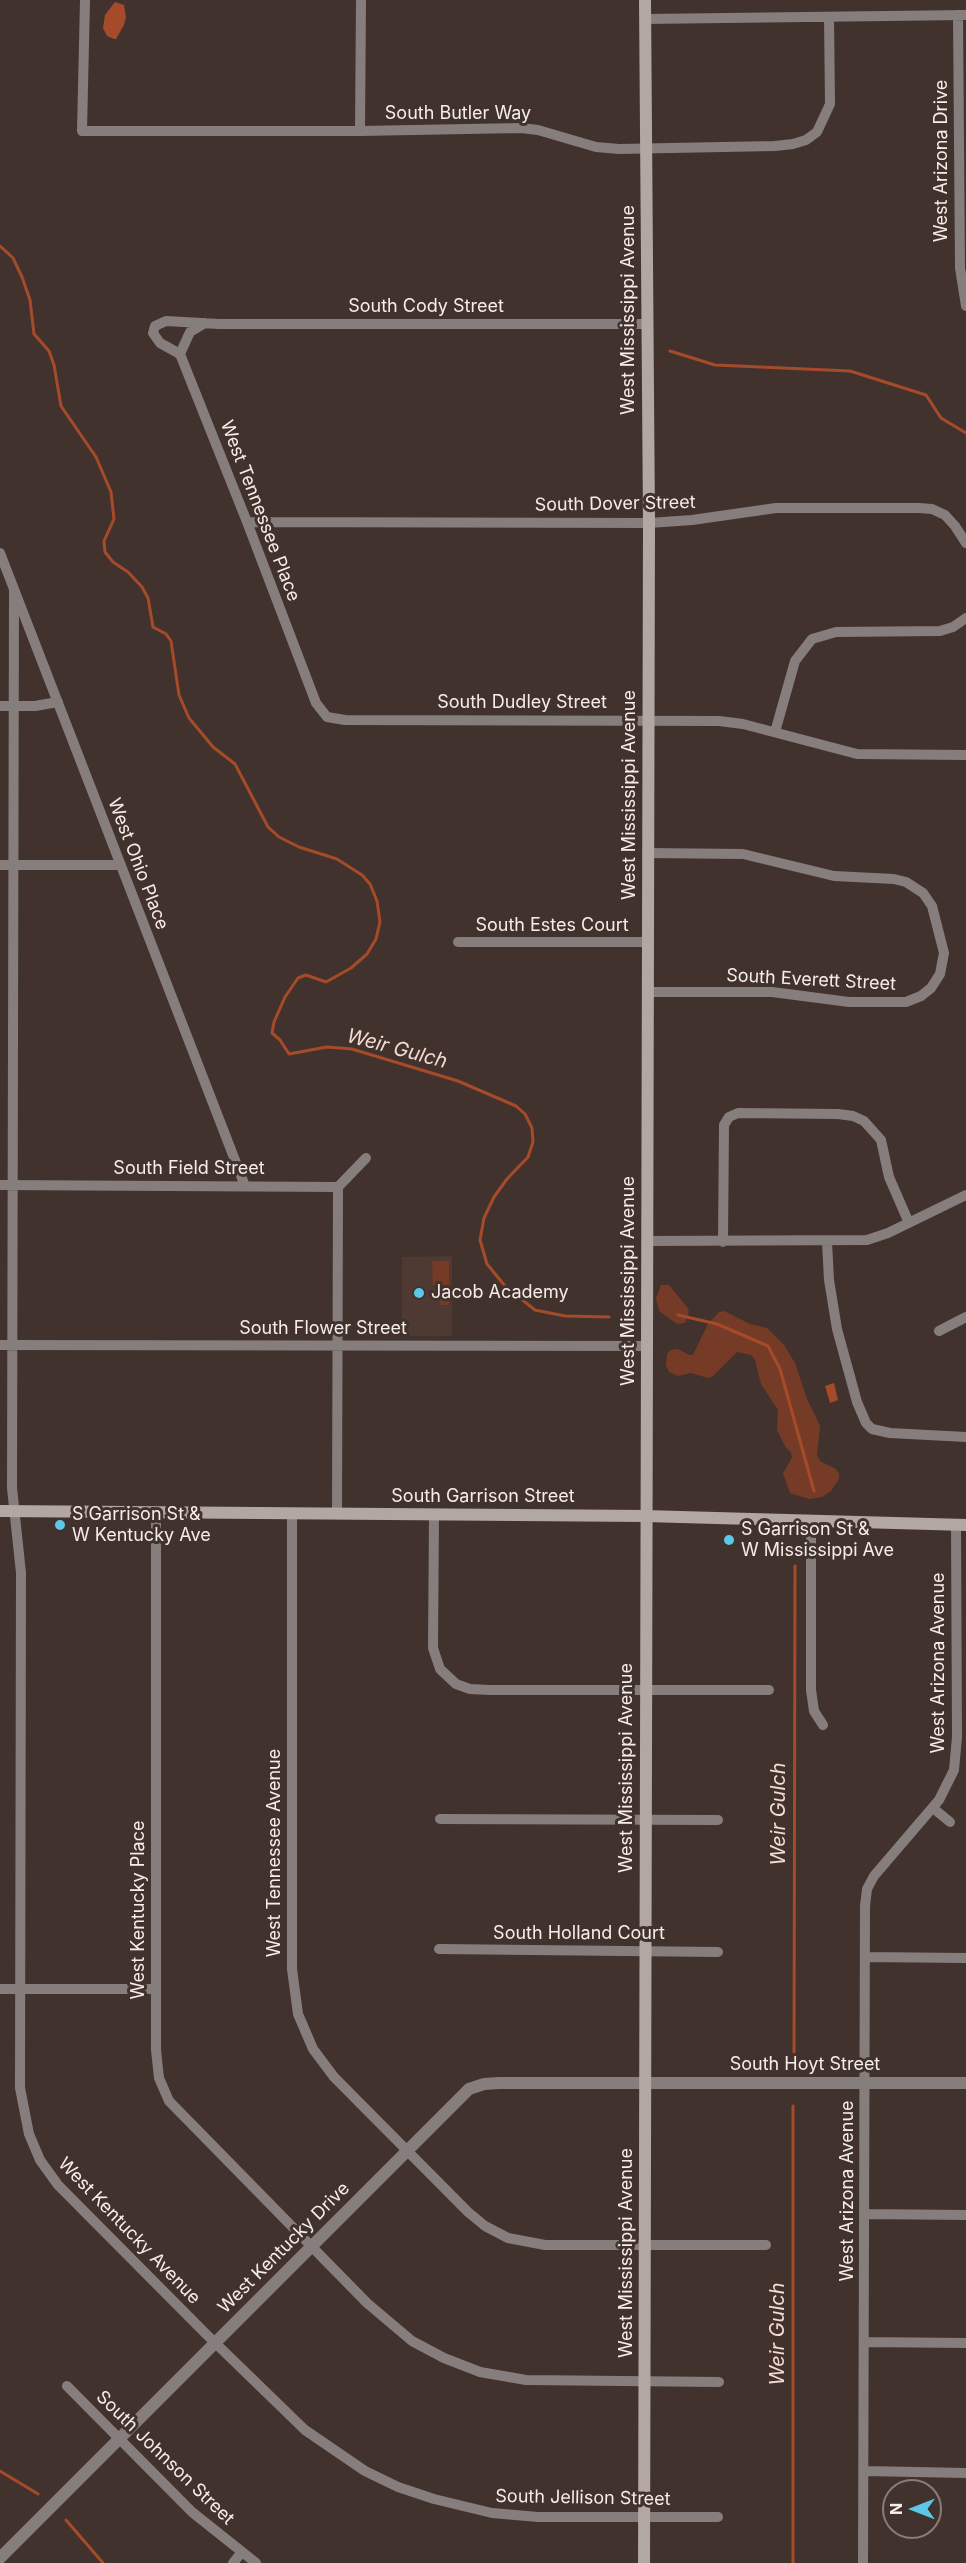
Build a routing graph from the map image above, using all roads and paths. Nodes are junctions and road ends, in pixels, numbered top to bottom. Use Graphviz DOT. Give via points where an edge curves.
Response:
graph roads {
  1 [pos="85,0"];
  2 [pos="361,0"];
  3 [pos="645,0"];
  4 [pos="962,15"];
  5 [pos="829,17"];
  6 [pos="645,19"];
  7 [pos="360,131"];
  8 [pos="645,148"];
  9 [pos="966,306"];
  10 [pos="205,323"];
  11 [pos="646,324"];
  12 [pos="180,354"];
  13 [pos="247,522"];
  14 [pos="648,523"];
  15 [pos="966,543"];
  16 [pos="0,553"];
  17 [pos="14,590"];
  18 [pos="966,618"];
  19 [pos="58,702"];
  20 [pos="0,706"];
  21 [pos="15,706"];
  22 [pos="327,717"];
  23 [pos="648,720"];
  24 [pos="775,732"];
  25 [pos="966,755"];
  26 [pos="647,853"];
  27 [pos="0,865"];
  28 [pos="14,865"];
  29 [pos="121,865"];
  30 [pos="458,942"];
  31 [pos="647,942"];
  32 [pos="647,992"];
  33 [pos="0,1026"];
  34 [pos="13,1026"];
  35 [pos="366,1158"];
  36 [pos="0,1185"];
  37 [pos="12,1185"];
  38 [pos="245,1186"];
  39 [pos="338,1187"];
  40 [pos="966,1195"];
  41 [pos="909,1223"];
  42 [pos="647,1241"];
  43 [pos="723,1242"];
  44 [pos="827,1242"];
  45 [pos="964,1322"];
  46 [pos="939,1330"];
  47 [pos="6,1345"];
  48 [pos="337,1345"];
  49 [pos="647,1346"];
  50 [pos="966,1437"];
  51 [pos="0,1511"];
  52 [pos="13,1511"];
  53 [pos="156,1512"];
  54 [pos="292,1514"];
  55 [pos="337,1514"];
  56 [pos="434,1515"];
  57 [pos="645,1516"];
  58 [pos="811,1521"];
  59 [pos="961,1525"];
  60 [pos="961,1605"];
  61 [pos="645,1690"];
  62 [pos="769,1690"];
  63 [pos="823,1725"];
  64 [pos="933,1808"];
  65 [pos="440,1819"];
  66 [pos="646,1820"];
  67 [pos="718,1820"];
  68 [pos="950,1822"];
  69 [pos="439,1950"];
  70 [pos="645,1950"];
  71 [pos="718,1952"];
  72 [pos="865,1957"];
  73 [pos="966,1958"];
  74 [pos="0,1989"];
  75 [pos="21,1989"];
  76 [pos="155,1989"];
  77 [pos="645,2083"];
  78 [pos="865,2083"];
  79 [pos="966,2083"];
  80 [pos="408,2150"];
  81 [pos="865,2214"];
  82 [pos="966,2215"];
  83 [pos="645,2245"];
  84 [pos="766,2245"];
  85 [pos="311,2247"];
  86 [pos="214,2342"];
  87 [pos="864,2342"];
  88 [pos="966,2343"];
  89 [pos="644,2381"];
  90 [pos="719,2382"];
  91 [pos="67,2386"];
  92 [pos="119,2439"];
  93 [pos="864,2471"];
  94 [pos="966,2473"];
  95 [pos="644,2517"];
  96 [pos="718,2517"];
  97 [pos="241,2553"];
  98 [pos="0,2558"];
  99 [pos="234,2563"];
  100 [pos="256,2563"];
  101 [pos="644,2563"];
  102 [pos="863,2563"];
  1 -- 7 [label="street, South Butler Way" via="82,131"];
  2 -- 7 [label="street"];
  3 -- 6 [label="main road, West Mississippi Avenue"];
  4 -- 5 [label="street"];
  4 -- 9 [label="street, West Arizona Drive" via="960,268"];
  5 -- 6 [label="street"];
  5 -- 8 [label="street, South Butler Way" via="830,104 813,135 793,144"];
  6 -- 8 [label="main road, West Mississippi Avenue"];
  7 -- 8 [label="street, South Butler Way" via="528,129 596,147"];
  8 -- 11 [label="main road, West Mississippi Avenue"];
  10 -- 11 [label="street, South Cody Street"];
  10 -- 12 [label="street" via="190,332"];
  10 -- 12 [label="street, South Cody Street" via="166,321 154,326 155,338"];
  11 -- 14 [label="main road, West Mississippi Avenue"];
  12 -- 13 [label="street, West Tennessee Place"];
  13 -- 14 [label="street, South Dover Street"];
  13 -- 22 [label="street, West Tennessee Place" via="316,703"];
  14 -- 15 [label="street, South Dover Street" via="776,508 919,508 945,515"];
  14 -- 23 [label="main road, West Mississippi Avenue"];
  16 -- 17 [label="street, West Ohio Place"];
  17 -- 19 [label="street, West Ohio Place"];
  17 -- 21 [label="street, West Kentucky Avenue"];
  18 -- 24 [label="street" via="944,630 836,632 812,639 793,667"];
  19 -- 21 [label="street"];
  19 -- 29 [label="street, West Ohio Place"];
  20 -- 21 [label="street"];
  21 -- 28 [label="street, West Kentucky Avenue"];
  22 -- 23 [label="street, South Dudley Street"];
  23 -- 24 [label="street, South Dudley Street" via="719,720"];
  23 -- 26 [label="main road, West Mississippi Avenue"];
  24 -- 25 [label="street, South Dudley Street" via="857,754"];
  26 -- 31 [label="main road, West Mississippi Avenue"];
  26 -- 32 [label="street, South Everett Street" via="743,854 834,876 906,882 930,903 944,953 940,974 931,988 906,1002 849,1002 757,992"];
  27 -- 28 [label="street"];
  28 -- 29 [label="street"];
  28 -- 34 [label="street, West Kentucky Avenue"];
  29 -- 38 [label="street, West Ohio Place"];
  30 -- 31 [label="street, South Estes Court"];
  31 -- 32 [label="main road, West Mississippi Avenue"];
  32 -- 42 [label="main road, West Mississippi Avenue"];
  33 -- 34 [label="street"];
  34 -- 37 [label="street, West Kentucky Avenue"];
  35 -- 39 [label="street"];
  36 -- 37 [label="street, South Field Street"];
  37 -- 38 [label="street, South Field Street"];
  37 -- 47 [label="street, West Kentucky Avenue"];
  38 -- 39 [label="street, South Field Street"];
  39 -- 48 [label="street"];
  40 -- 41 [label="street"];
  41 -- 43 [label="street" via="889,1177 881,1140 864,1121 838,1114 738,1113 724,1125"];
  41 -- 44 [label="street" via="872,1239"];
  42 -- 43 [label="street"];
  42 -- 49 [label="main road, West Mississippi Avenue"];
  43 -- 44 [label="street"];
  44 -- 50 [label="street" via="837,1329 866,1424 887,1433"];
  45 -- 46 [label="street"];
  47 -- 48 [label="street, South Flower Street"];
  47 -- 52 [label="street, West Kentucky Avenue"];
  48 -- 49 [label="street, South Flower Street"];
  48 -- 55 [label="street"];
  49 -- 57 [label="main road, West Mississippi Avenue"];
  51 -- 52 [label="main road, South Garrison Street"];
  52 -- 53 [label="main road, South Garrison Street"];
  52 -- 75 [label="street, West Kentucky Avenue" via="21,1573"];
  53 -- 54 [label="main road, South Garrison Street"];
  53 -- 76 [label="street, West Kentucky Place"];
  54 -- 55 [label="main road, South Garrison Street"];
  54 -- 80 [label="street, West Tennessee Avenue" via="294,1995 301,2024 318,2057"];
  55 -- 56 [label="main road, South Garrison Street"];
  56 -- 57 [label="main road, South Garrison Street"];
  56 -- 61 [label="street" via="433,1648 440,1669 451,1681 482,1690"];
  57 -- 58 [label="main road, South Garrison Street"];
  57 -- 61 [label="main road, West Mississippi Avenue"];
  58 -- 59 [label="main road, South Garrison Street"];
  58 -- 63 [label="street" via="810,1690 814,1711"];
  59 -- 60 [label="street, West Arizona Avenue"];
  60 -- 64 [label="street, West Arizona Avenue" via="956,1761 949,1785"];
  61 -- 62 [label="street"];
  61 -- 66 [label="main road, West Mississippi Avenue"];
  64 -- 68 [label="street"];
  64 -- 72 [label="street, West Arizona Avenue" via="870,1882 865,1906"];
  65 -- 66 [label="street"];
  66 -- 67 [label="street"];
  66 -- 70 [label="main road, West Mississippi Avenue"];
  69 -- 70 [label="street, South Holland Court"];
  70 -- 71 [label="street, South Holland Court"];
  70 -- 77 [label="main road, West Mississippi Avenue"];
  72 -- 73 [label="street"];
  72 -- 78 [label="street, West Arizona Avenue"];
  74 -- 75 [label="street"];
  75 -- 76 [label="street"];
  75 -- 86 [label="street, West Kentucky Avenue" via="21,2100 28,2134 40,2160 58,2185"];
  76 -- 85 [label="street, West Kentucky Place" via="157,2066 169,2102"];
  77 -- 78 [label="street, South Hoyt Street"];
  77 -- 80 [label="street, West Kentucky Drive" via="478,2085 463,2094"];
  77 -- 83 [label="main road, West Mississippi Avenue"];
  78 -- 79 [label="street, South Hoyt Street"];
  78 -- 81 [label="street, West Arizona Avenue"];
  80 -- 83 [label="street, West Tennessee Avenue" via="477,2220 508,2238 538,2245"];
  80 -- 85 [label="street, West Kentucky Drive"];
  81 -- 82 [label="street"];
  81 -- 87 [label="street, West Arizona Avenue"];
  83 -- 84 [label="street, West Tennessee Avenue"];
  83 -- 89 [label="main road, West Mississippi Avenue"];
  85 -- 86 [label="street, West Kentucky Drive"];
  85 -- 89 [label="street, West Kentucky Place" via="396,2329 462,2366 526,2380"];
  86 -- 92 [label="street, West Kentucky Drive"];
  86 -- 95 [label="street, South Jellison Street" via="321,2443 398,2487 453,2505 510,2515"];
  87 -- 88 [label="street"];
  87 -- 93 [label="street, West Arizona Avenue"];
  89 -- 90 [label="street, West Kentucky Place"];
  89 -- 95 [label="main road, West Mississippi Avenue"];
  91 -- 92 [label="street, South Johnson Street"];
  92 -- 97 [label="street, South Johnson Street" via="185,2506"];
  92 -- 98 [label="street, West Kentucky Drive"];
  93 -- 94 [label="street"];
  93 -- 102 [label="street, West Arizona Avenue"];
  95 -- 96 [label="street, South Jellison Street"];
  95 -- 101 [label="main road, West Mississippi Avenue"];
  97 -- 99 [label="street"];
  97 -- 100 [label="street, South Johnson Street"];
}
